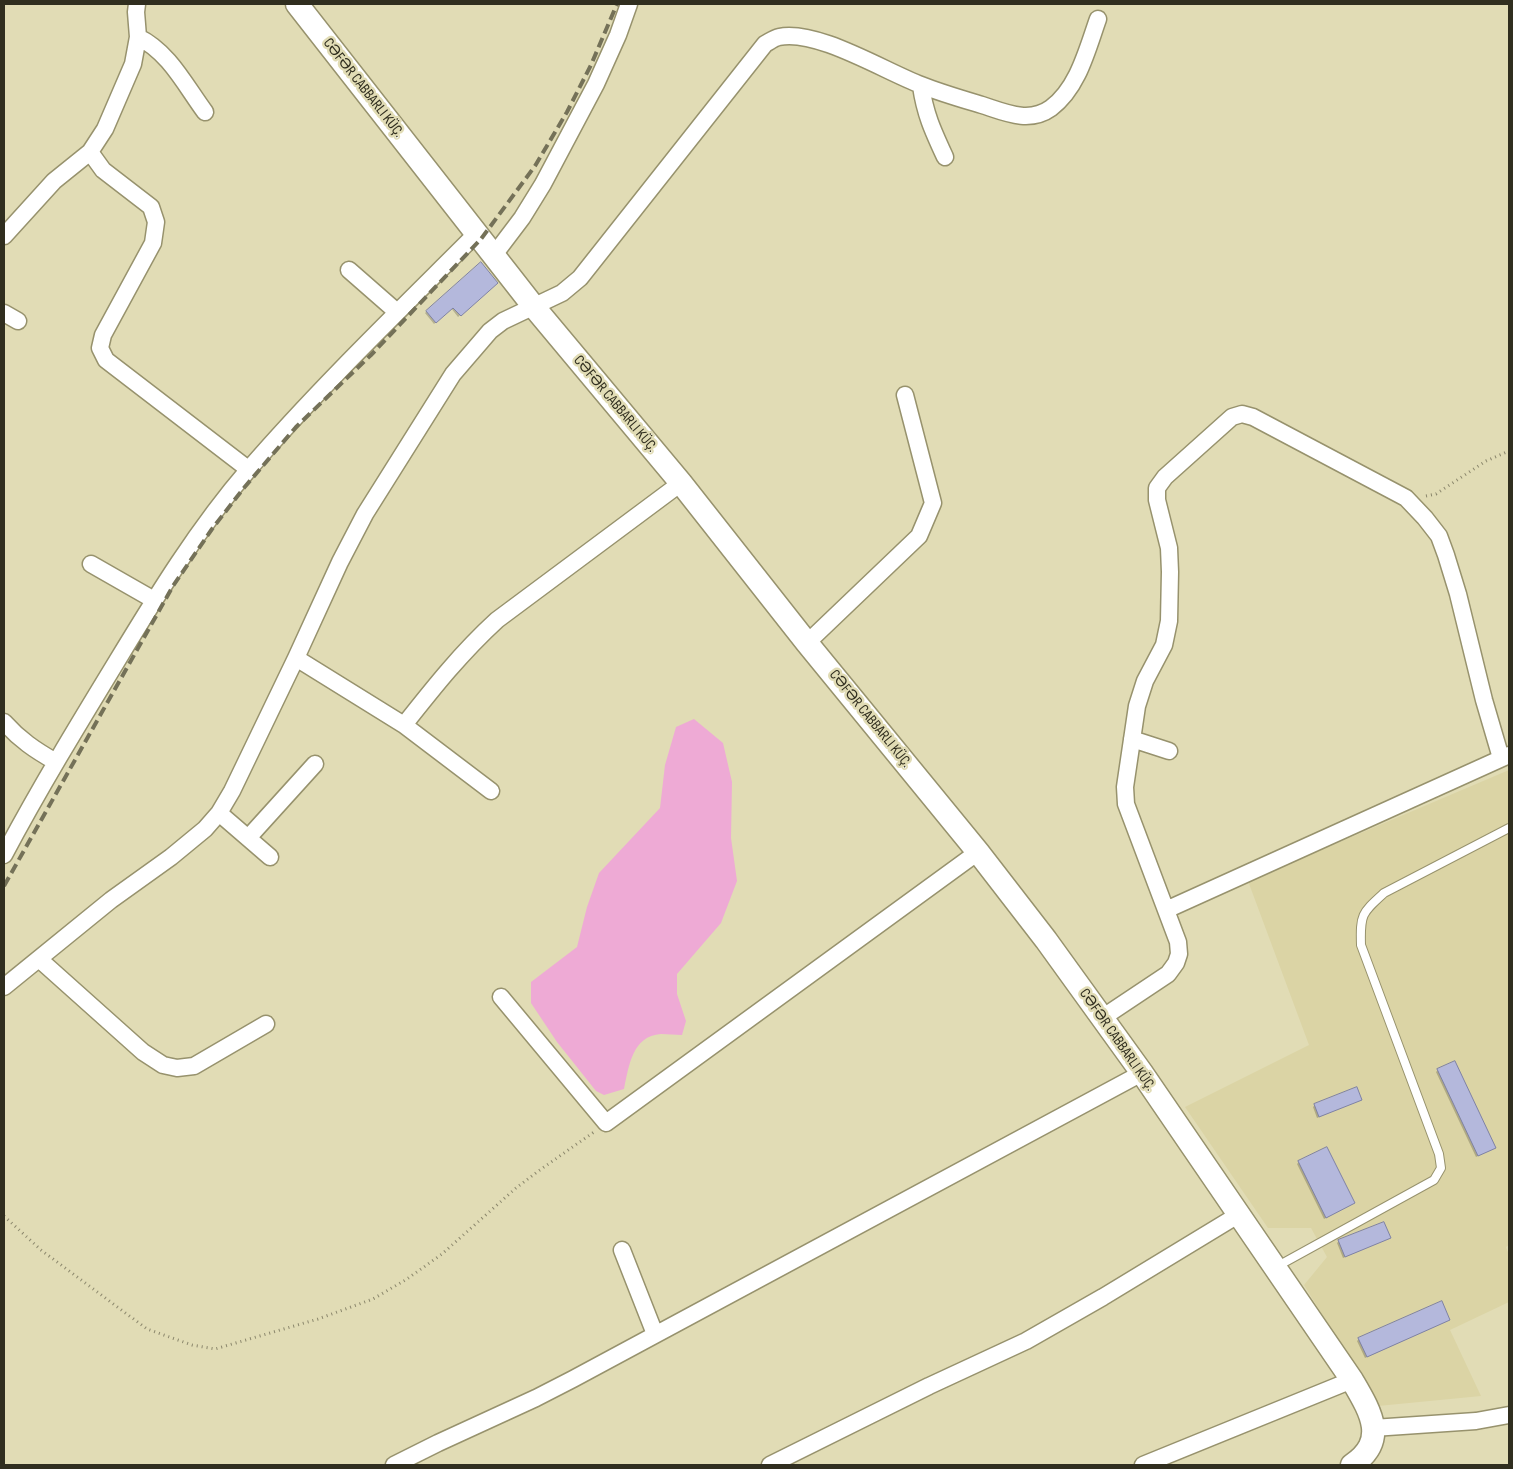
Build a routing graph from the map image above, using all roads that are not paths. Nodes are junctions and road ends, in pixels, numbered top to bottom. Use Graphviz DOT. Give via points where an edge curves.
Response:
graph roads {
  1 [pos="137,4"];
  2 [pos="297,4"];
  3 [pos="629,4"];
  4 [pos="1098,19"];
  5 [pos="138,37"];
  6 [pos="921,86"];
  7 [pos="205,112"];
  8 [pos="90,152"];
  9 [pos="945,157"];
  10 [pos="476,234"];
  11 [pos="4,236"];
  12 [pos="494,256"];
  13 [pos="349,270"];
  14 [pos="534,306"];
  15 [pos="398,312"];
  16 [pos="4,313"];
  17 [pos="18,321"];
  18 [pos="905,394"];
  19 [pos="248,469"];
  20 [pos="681,483"];
  21 [pos="91,564"];
  22 [pos="154,600"];
  23 [pos="807,643"];
  24 [pos="296,658"];
  25 [pos="4,722"];
  26 [pos="404,725"];
  27 [pos="1132,739"];
  28 [pos="1169,751"];
  29 [pos="1505,756"];
  30 [pos="56,762"];
  31 [pos="315,764"];
  32 [pos="491,791"];
  33 [pos="219,813"];
  34 [pos="1509,828"];
  35 [pos="248,838"];
  36 [pos="978,852"];
  37 [pos="4,855"];
  38 [pos="270,857"];
  39 [pos="1166,910"];
  40 [pos="39,959"];
  41 [pos="4,987"];
  42 [pos="501,997"];
  43 [pos="1102,1018"];
  44 [pos="266,1024"];
  45 [pos="1142,1073"];
  46 [pos="1238,1215"];
  47 [pos="622,1250"];
  48 [pos="1274,1268"];
  49 [pos="654,1334"];
  50 [pos="1352,1380"];
  51 [pos="1509,1415"];
  52 [pos="1373,1428"];
  53 [pos="394,1465"];
  54 [pos="770,1465"];
  55 [pos="1143,1465"];
  56 [pos="1352,1465"];
  1 -- 5 [label="street"];
  2 -- 10 [label="street"];
  3 -- 12 [label="street" via="596,84 543,184"];
  4 -- 6 [label="street" via="1067,93 1050,109 1036,115 1017,116"];
  5 -- 7 [label="street" via="163,54"];
  5 -- 8 [label="street" via="133,64 121,94"];
  6 -- 9 [label="street" via="928,120"];
  6 -- 14 [label="street" via="841,49 800,37 778,37 765,44 580,278 562,293"];
  8 -- 11 [label="street" via="54,180"];
  8 -- 19 [label="street" via="103,170 151,208 156,222 153,243 103,335 100,348 106,360"];
  10 -- 12 [label="street"];
  10 -- 15 [label="street"];
  12 -- 14 [label="street"];
  13 -- 15 [label="street"];
  14 -- 20 [label="street"];
  14 -- 24 [label="street" via="490,331 453,374 366,514"];
  15 -- 19 [label="street"];
  16 -- 17 [label="street"];
  18 -- 23 [label="street" via="933,503 919,536"];
  19 -- 22 [label="street" via="211,516"];
  20 -- 23 [label="street"];
  20 -- 26 [label="street" via="497,620 448,669"];
  21 -- 22 [label="street"];
  22 -- 30 [label="street"];
  23 -- 36 [label="street"];
  24 -- 26 [label="street"];
  24 -- 33 [label="street"];
  25 -- 30 [label="street" via="16,737"];
  26 -- 32 [label="street"];
  27 -- 28 [label="street"];
  27 -- 29 [label="street" via="1137,706 1145,681 1164,645 1169,621 1169,548 1157,488 1232,417 1242,414 1253,416 1406,498 1439,536"];
  27 -- 39 [label="street" via="1125,787 1126,804"];
  29 -- 39 [label="street"];
  30 -- 37 [label="street"];
  31 -- 35 [label="street"];
  33 -- 35 [label="street"];
  33 -- 40 [label="street" via="171,857 111,900"];
  34 -- 48 [label="lane" via="1384,893 1367,908 1361,922 1361,945 1439,1154 1441,1168 1434,1180"];
  35 -- 38 [label="street"];
  36 -- 42 [label="street" via="606,1123"];
  36 -- 43 [label="street"];
  39 -- 43 [label="street" via="1178,942 1176,964 1168,974"];
  40 -- 41 [label="street"];
  40 -- 44 [label="street" via="143,1052 162,1065 177,1068 194,1066"];
  43 -- 45 [label="street"];
  45 -- 46 [label="street"];
  45 -- 49 [label="street"];
  46 -- 48 [label="street"];
  46 -- 54 [label="street" via="1026,1341"];
  47 -- 49 [label="street"];
  48 -- 50 [label="street"];
  49 -- 53 [label="street" via="536,1398"];
  50 -- 52 [label="street" via="1367,1406"];
  50 -- 55 [label="street"];
  51 -- 52 [label="street" via="1476,1421"];
  52 -- 56 [label="street" via="1373,1442"];
}
